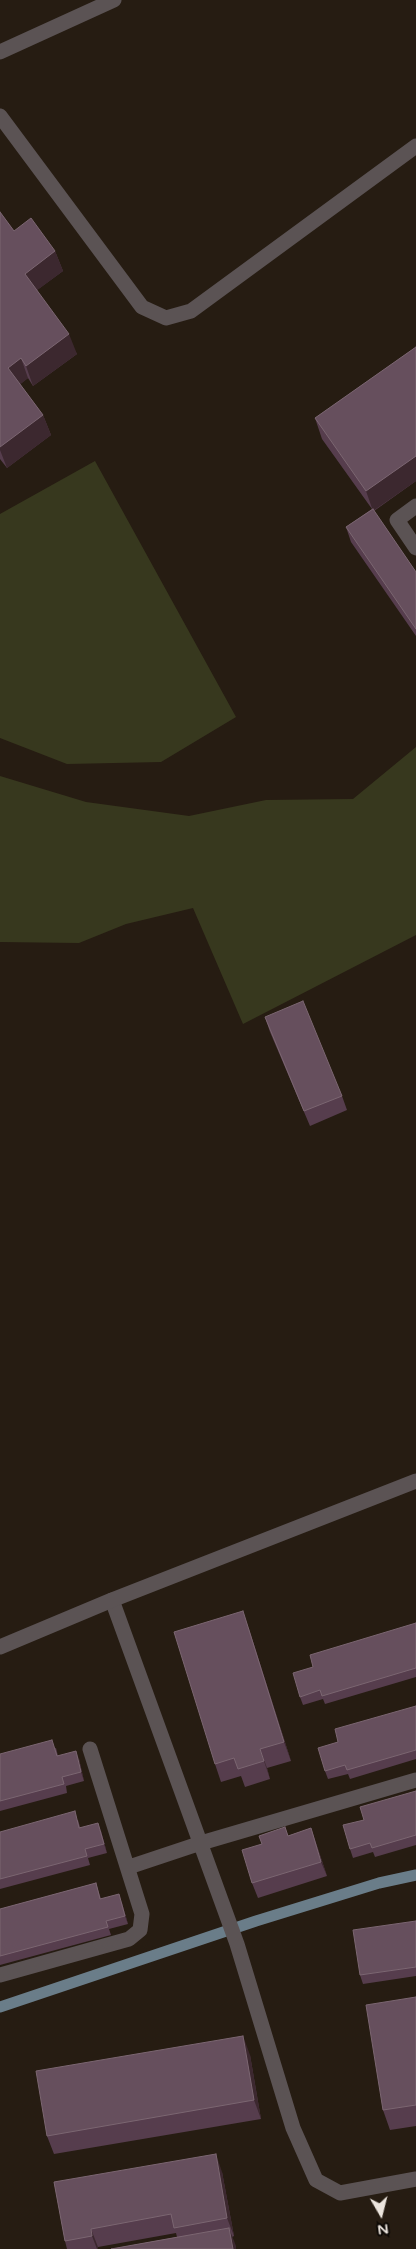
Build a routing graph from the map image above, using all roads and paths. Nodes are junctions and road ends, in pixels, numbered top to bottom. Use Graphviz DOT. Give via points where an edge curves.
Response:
graph roads {
  1 [pos="114,0"];
  2 [pos="0,52"];
  3 [pos="0,116"];
  4 [pos="416,146"];
  5 [pos="416,506"];
  6 [pos="416,548"];
  7 [pos="416,1480"];
  8 [pos="112,1600"];
  9 [pos="0,1647"];
  10 [pos="90,1749"];
  11 [pos="416,1780"];
  12 [pos="201,1843"];
  13 [pos="129,1867"];
  14 [pos="0,1975"];
  15 [pos="416,2179"];
  1 -- 2 [label="street"];
  3 -- 4 [label="street" via="142,307 166,318 191,311"];
  5 -- 6 [label="street" via="397,520"];
  7 -- 8 [label="street"];
  8 -- 9 [label="street"];
  8 -- 12 [label="street"];
  10 -- 13 [label="street"];
  11 -- 12 [label="street"];
  12 -- 13 [label="street"];
  12 -- 15 [label="street" via="227,1913 293,2128 316,2180 340,2193"];
  13 -- 14 [label="street" via="142,1914 140,1930 129,1939"];
}
